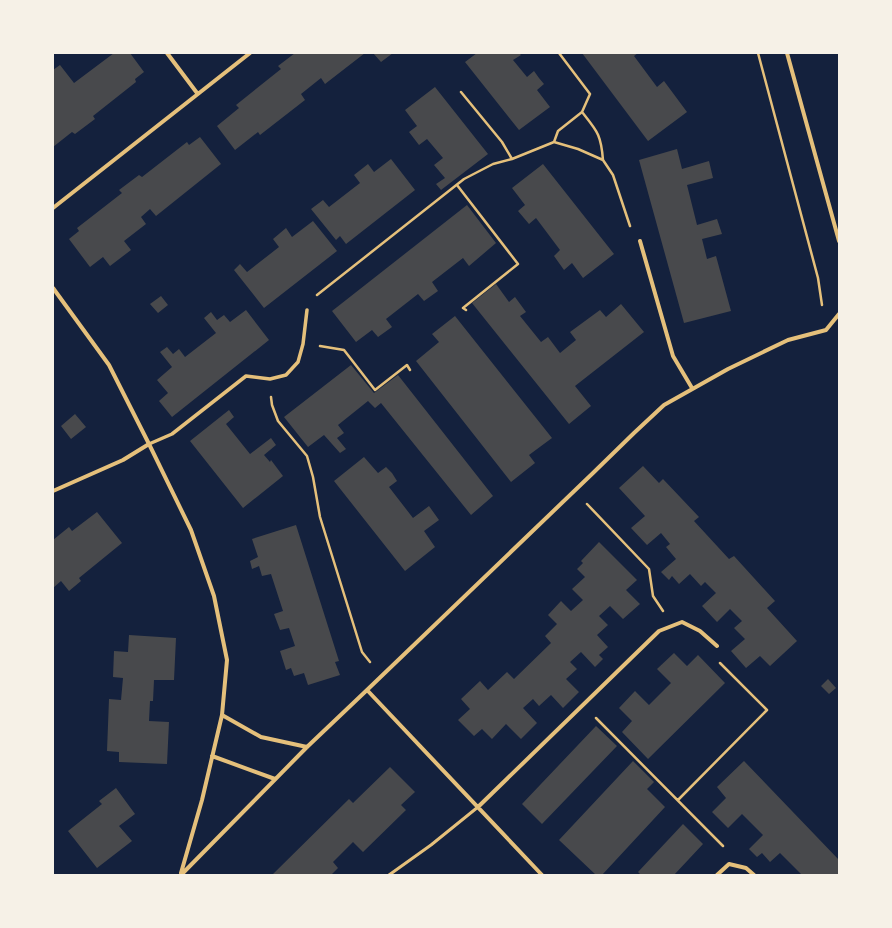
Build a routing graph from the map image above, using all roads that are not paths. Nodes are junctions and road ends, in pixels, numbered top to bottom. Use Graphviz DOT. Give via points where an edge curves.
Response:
graph roads {
  1 [pos="166,53"];
  2 [pos="250,53"];
  3 [pos="787,53"];
  4 [pos="197,93"];
  5 [pos="53,208"];
  6 [pos="640,241"];
  7 [pos="839,241"];
  8 [pos="53,288"];
  9 [pos="308,310"];
  10 [pos="839,314"];
  11 [pos="692,388"];
  12 [pos="149,444"];
  13 [pos="53,491"];
  14 [pos="717,646"];
  15 [pos="367,690"];
  16 [pos="222,715"];
  17 [pos="307,747"];
  18 [pos="212,756"];
  19 [pos="275,779"];
  20 [pos="478,808"];
  21 [pos="181,875"];
  22 [pos="389,875"];
  23 [pos="542,875"];
  24 [pos="717,875"];
  25 [pos="754,875"];
  1 -- 4 [label="street"];
  2 -- 4 [label="street"];
  3 -- 7 [label="street"];
  4 -- 5 [label="street"];
  6 -- 11 [label="street" via="673,356"];
  8 -- 12 [label="street" via="109,365"];
  9 -- 12 [label="street" via="298,362 286,375 270,378 246,376 172,434"];
  10 -- 11 [label="street" via="826,330 788,340"];
  11 -- 15 [label="street" via="664,405 634,432"];
  12 -- 13 [label="street" via="123,460"];
  12 -- 16 [label="street" via="191,530 214,596 227,660"];
  14 -- 20 [label="street" via="700,631 682,622 659,631"];
  15 -- 17 [label="street"];
  15 -- 20 [label="street"];
  16 -- 17 [label="street" via="261,737"];
  16 -- 18 [label="street"];
  17 -- 19 [label="street"];
  18 -- 19 [label="street"];
  18 -- 21 [label="street"];
  19 -- 21 [label="street"];
  20 -- 22 [label="lane"];
  20 -- 23 [label="street"];
  24 -- 25 [label="street" via="729,864 746,868"];
}
